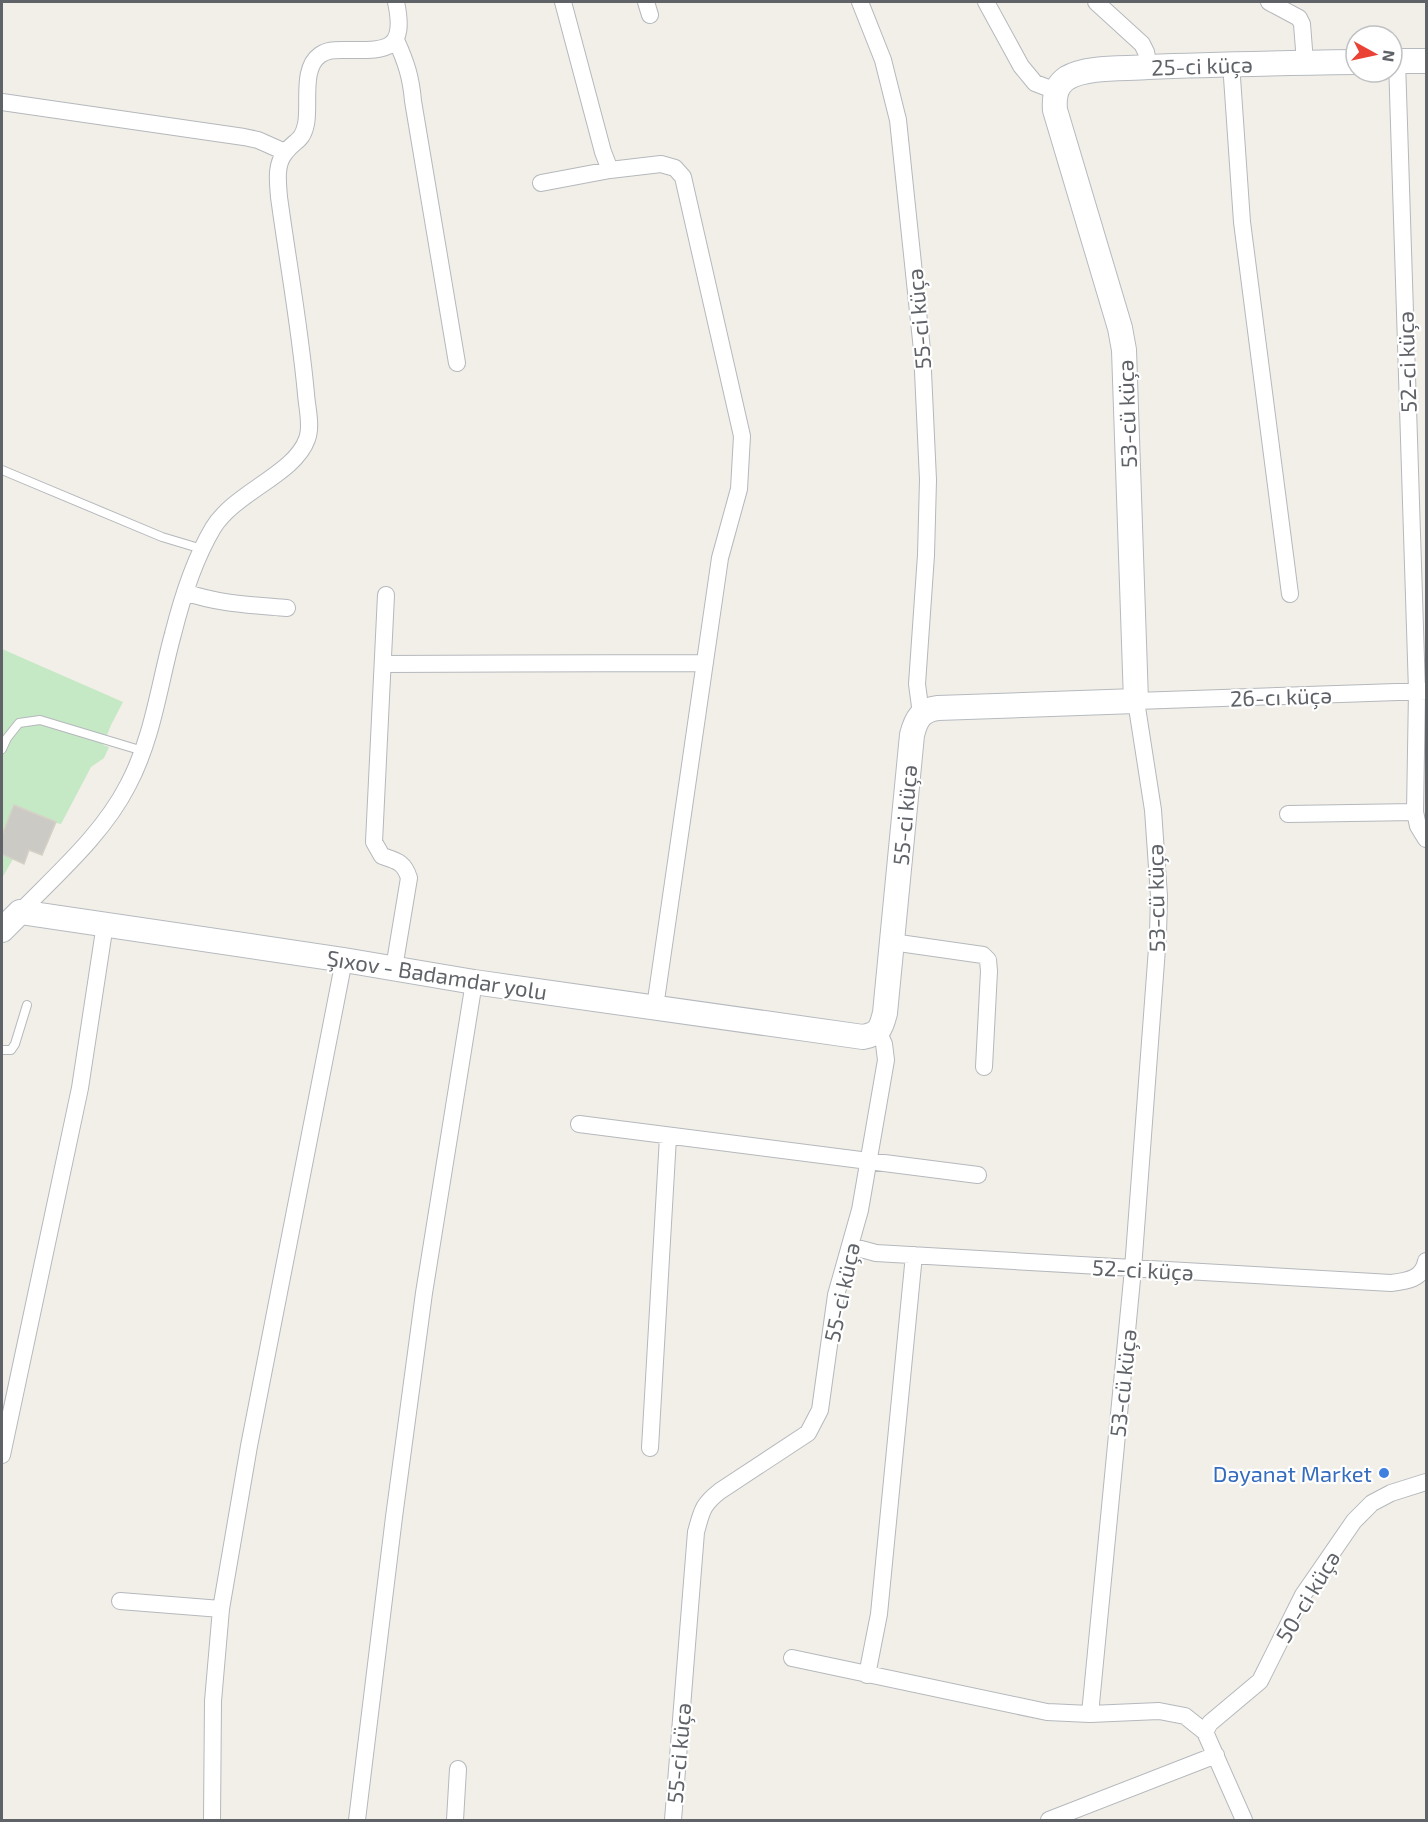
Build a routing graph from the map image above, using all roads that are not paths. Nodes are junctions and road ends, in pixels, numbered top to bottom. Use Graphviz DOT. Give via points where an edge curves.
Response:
graph roads {
  1 [pos="396,2"];
  2 [pos="563,2"];
  3 [pos="860,2"];
  4 [pos="986,2"];
  5 [pos="1096,2"];
  6 [pos="1269,2"];
  7 [pos="396,40"];
  8 [pos="1404,61"];
  9 [pos="1426,61"];
  10 [pos="1305,62"];
  11 [pos="1344,62"];
  12 [pos="1231,63"];
  13 [pos="1149,68"];
  14 [pos="1396,84"];
  15 [pos="1056,91"];
  16 [pos="2,102"];
  17 [pos="285,152"];
  18 [pos="610,170"];
  19 [pos="541,183"];
  20 [pos="457,363"];
  21 [pos="2,471"];
  22 [pos="202,549"];
  23 [pos="185,592"];
  24 [pos="1290,594"];
  25 [pos="386,595"];
  26 [pos="287,608"];
  27 [pos="705,663"];
  28 [pos="383,664"];
  29 [pos="1422,691"];
  30 [pos="1136,701"];
  31 [pos="921,714"];
  32 [pos="4,736"];
  33 [pos="2,749"];
  34 [pos="143,751"];
  35 [pos="1415,812"];
  36 [pos="1288,814"];
  37 [pos="1426,840"];
  38 [pos="20,912"];
  39 [pos="105,924"];
  40 [pos="2,930"];
  41 [pos="892,942"];
  42 [pos="344,960"];
  43 [pos="394,968"];
  44 [pos="474,982"];
  45 [pos="27,1005"];
  46 [pos="655,1007"];
  47 [pos="878,1031"];
  48 [pos="2,1050"];
  49 [pos="984,1067"];
  50 [pos="579,1124"];
  51 [pos="668,1137"];
  52 [pos="869,1162"];
  53 [pos="978,1175"];
  54 [pos="850,1246"];
  55 [pos="914,1255"];
  56 [pos="1426,1261"];
  57 [pos="1133,1269"];
  58 [pos="650,1448"];
  59 [pos="2,1455"];
  60 [pos="1426,1482"];
  61 [pos="120,1601"];
  62 [pos="221,1609"];
  63 [pos="792,1658"];
  64 [pos="867,1675"];
  65 [pos="1090,1714"];
  66 [pos="1205,1732"];
  67 [pos="1216,1755"];
  68 [pos="458,1769"];
  69 [pos="212,1821"];
  70 [pos="357,1821"];
  71 [pos="456,1821"];
  72 [pos="673,1821"];
  73 [pos="1049,1821"];
  74 [pos="1244,1821"];
  1 -- 7 [label="street"];
  2 -- 18 [label="street"];
  3 -- 31 [label="street, 55-ci küçə" via="883,60 898,120 921,338 928,480 917,684"];
  4 -- 15 [label="street" via="1021,66 1035,83"];
  5 -- 13 [label="street" via="1142,44"];
  6 -- 10 [label="street" via="1299,18"];
  7 -- 17 [label="street" via="379,50 329,50 318,56 307,87 305,130 300,140"];
  7 -- 20 [label="street" via="411,79"];
  8 -- 9 [label="street"];
  10 -- 11 [label="street, 25-ci küçə"];
  10 -- 12 [label="street, 25-ci küçə"];
  12 -- 13 [label="street, 25-ci küçə"];
  12 -- 24 [label="street" via="1242,222"];
  13 -- 15 [label="street, 25-ci küçə" via="1079,73 1060,83"];
  14 -- 29 [label="street, 52-ci küçə"];
  15 -- 30 [label="street, 53-cü küçə" via="1055,110 1124,350"];
  16 -- 17 [label="street" via="244,137"];
  17 -- 22 [label="street" via="277,176 303,361 308,439 288,466 225,512"];
  18 -- 19 [label="street"];
  18 -- 27 [label="street" via="661,164 675,168 683,177 742,436 739,489 720,558"];
  21 -- 22 [label="lane" via="162,537"];
  22 -- 23 [label="street"];
  23 -- 26 [label="street" via="220,603"];
  23 -- 34 [label="street"];
  25 -- 28 [label="street"];
  27 -- 28 [label="street"];
  27 -- 46 [label="street"];
  28 -- 43 [label="street" via="374,842 382,856 405,867 409,878"];
  29 -- 30 [label="street, 26-cı küçə"];
  29 -- 35 [label="street, 52-ci küçə"];
  30 -- 31 [label="street" via="938,708"];
  30 -- 57 [label="street, 53-cü küçə" via="1153,810 1159,897"];
  31 -- 41 [label="street, 55-ci küçə" via="912,735"];
  32 -- 33 [label="lane"];
  32 -- 34 [label="lane" via="19,723 40,720"];
  34 -- 38 [label="street" via="129,785 111,813"];
  35 -- 36 [label="street"];
  35 -- 37 [label="street, 52-ci küçə"];
  38 -- 39 [label="street, Şıxov - Badamdar yolu"];
  38 -- 40 [label="street"];
  39 -- 42 [label="street, Şıxov - Badamdar yolu"];
  39 -- 59 [label="street" via="80,1088"];
  41 -- 47 [label="street, 55-ci küçə" via="885,1013"];
  41 -- 49 [label="street" via="983,955 988,960"];
  42 -- 43 [label="street, Şıxov - Badamdar yolu"];
  42 -- 62 [label="street"];
  43 -- 44 [label="street, Şıxov - Badamdar yolu"];
  44 -- 46 [label="street, Şıxov - Badamdar yolu"];
  44 -- 70 [label="street" via="423,1305"];
  45 -- 48 [label="lane" via="15,1044 11,1050"];
  46 -- 47 [label="street, Şıxov - Badamdar yolu" via="863,1037"];
  47 -- 52 [label="street, 55-ci küçə" via="886,1060"];
  50 -- 51 [label="street"];
  51 -- 52 [label="street"];
  51 -- 58 [label="street"];
  52 -- 53 [label="street"];
  52 -- 54 [label="street, 55-ci küçə"];
  54 -- 55 [label="street, 52-ci küçə" via="876,1253"];
  54 -- 72 [label="street, 55-ci küçə" via="836,1295 820,1410 808,1433 708,1500 701,1512 696,1532"];
  55 -- 57 [label="street, 52-ci küçə"];
  55 -- 64 [label="street" via="879,1614"];
  56 -- 57 [label="street, 52-ci küçə" via="1419,1275 1409,1281 1391,1283"];
  57 -- 65 [label="street, 53-cü küçə"];
  60 -- 66 [label="street, 50-ci küçə" via="1372,1503 1354,1521 1303,1595 1260,1681 1210,1723"];
  61 -- 62 [label="street"];
  62 -- 69 [label="street" via="213,1701"];
  63 -- 64 [label="street"];
  64 -- 65 [label="street" via="1047,1712"];
  65 -- 66 [label="street" via="1172,1713 1185,1716"];
  66 -- 67 [label="street"];
  67 -- 73 [label="street"];
  67 -- 74 [label="street"];
  68 -- 71 [label="street"];
}
